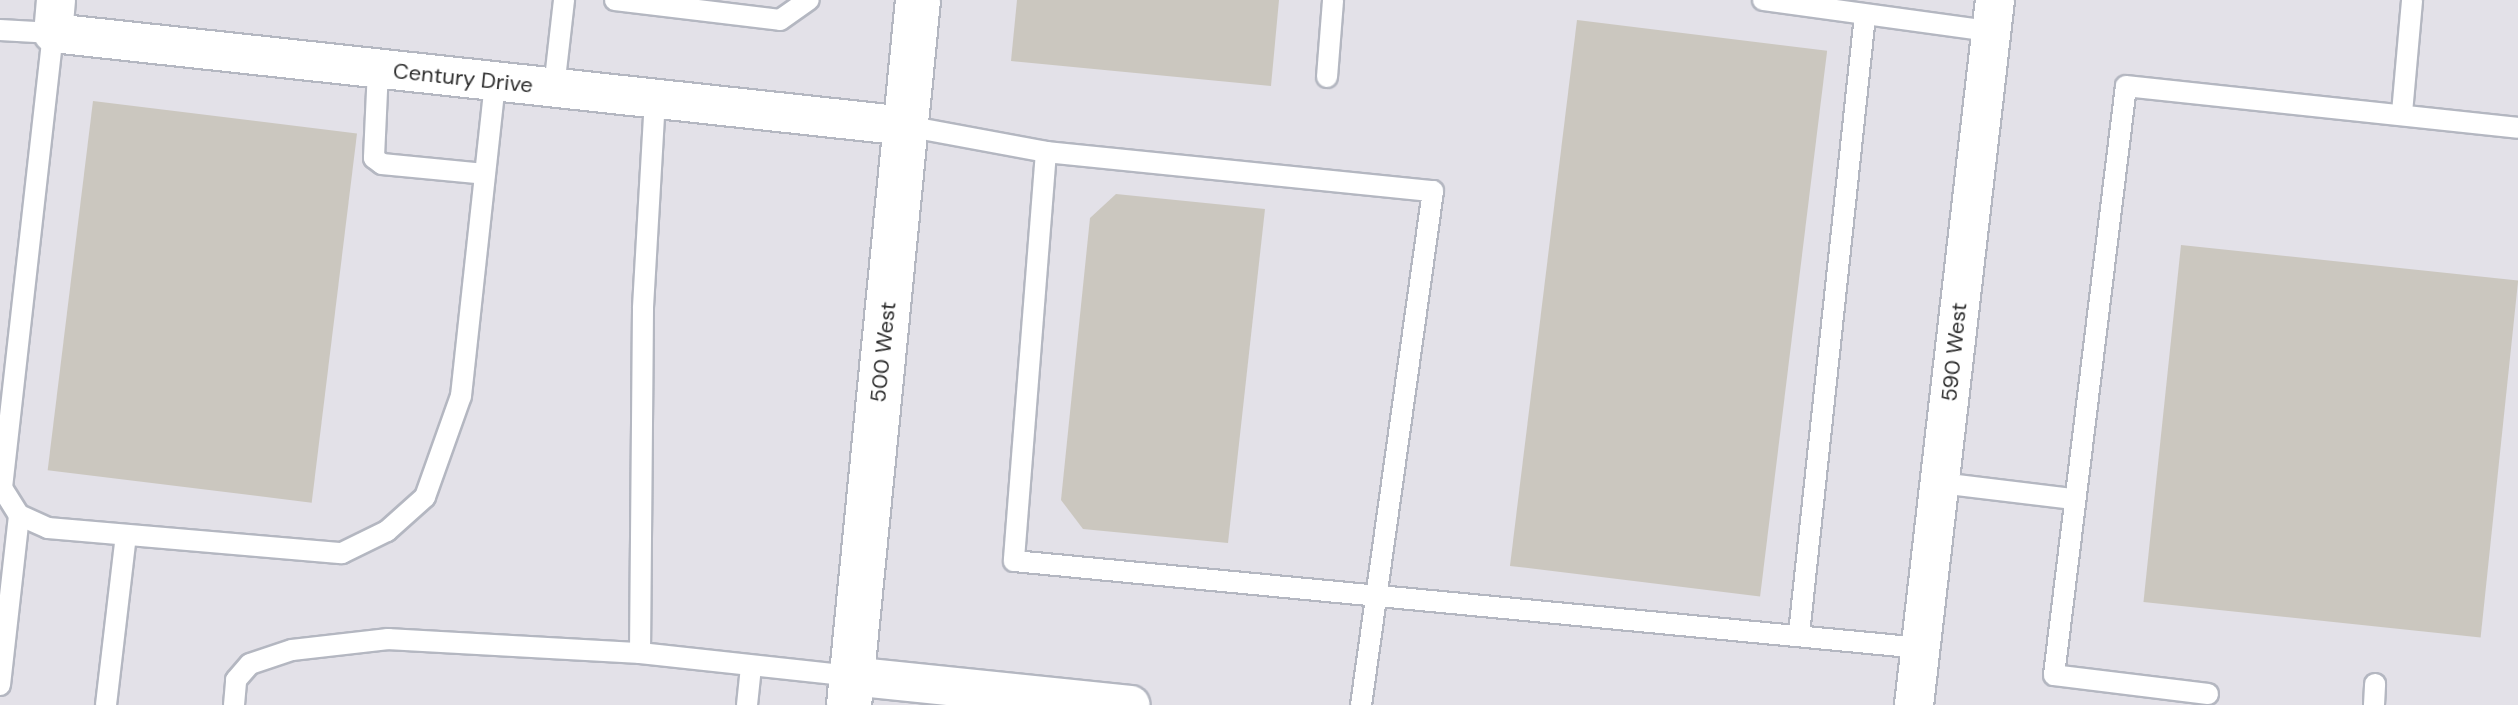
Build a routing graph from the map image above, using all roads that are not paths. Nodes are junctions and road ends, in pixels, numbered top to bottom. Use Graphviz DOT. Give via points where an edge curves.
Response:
graph roads {
  1 [pos="564,0"];
  2 [pos="615,0"];
  3 [pos="809,0"];
  4 [pos="918,0"];
  5 [pos="1333,0"];
  6 [pos="1763,0"];
  7 [pos="2412,0"];
  8 [pos="1865,15"];
  9 [pos="55,16"];
  10 [pos="1992,16"];
  11 [pos="0,30"];
  12 [pos="378,69"];
  13 [pos="1327,77"];
  14 [pos="495,82"];
  15 [pos="554,88"];
  16 [pos="655,99"];
  17 [pos="2402,113"];
  18 [pos="906,126"];
  19 [pos="2518,128"];
  20 [pos="1046,152"];
  21 [pos="485,174"];
  22 [pos="1940,483"];
  23 [pos="2072,499"];
  24 [pos="19,515"];
  25 [pos="126,535"];
  26 [pos="1373,594"];
  27 [pos="1799,634"];
  28 [pos="1921,648"];
  29 [pos="640,653"];
  30 [pos="751,666"];
  31 [pos="0,685"];
  32 [pos="850,691"];
  33 [pos="2208,694"];
  34 [pos="106,705"];
  35 [pos="234,705"];
  36 [pos="747,705"];
  37 [pos="1130,705"];
  38 [pos="1361,705"];
  39 [pos="1914,705"];
  1 -- 15 [label="lane"];
  2 -- 3 [label="lane" via="780,20"];
  4 -- 18 [label="main road, 500 West"];
  5 -- 13 [label="lane"];
  6 -- 8 [label="lane"];
  7 -- 17 [label="lane"];
  8 -- 10 [label="lane"];
  8 -- 27 [label="lane"];
  9 -- 11 [label="lane"];
  9 -- 12 [label="street, Century Drive"];
  9 -- 24 [label="lane" via="2,488"];
  10 -- 22 [label="street, 590 West"];
  12 -- 14 [label="street, Century Drive"];
  12 -- 21 [label="lane" via="374,158 382,164"];
  14 -- 15 [label="street, Century Drive"];
  14 -- 21 [label="lane"];
  15 -- 16 [label="street, Century Drive"];
  16 -- 18 [label="street, Century Drive"];
  16 -- 29 [label="lane" via="643,309"];
  17 -- 19 [label="lane"];
  17 -- 23 [label="lane" via="2126,86"];
  18 -- 20 [label="lane"];
  18 -- 32 [label="main road, 500 West"];
  20 -- 26 [label="lane" via="1014,561"];
  20 -- 26 [label="lane" via="1433,191"];
  21 -- 25 [label="lane" via="461,396 425,497 387,531 342,553"];
  22 -- 23 [label="lane"];
  22 -- 28 [label="street, 590 West"];
  23 -- 33 [label="lane" via="2054,675"];
  24 -- 25 [label="lane" via="48,528"];
  24 -- 31 [label="lane"];
  25 -- 34 [label="lane"];
  26 -- 27 [label="lane"];
  26 -- 38 [label="lane"];
  27 -- 28 [label="lane"];
  28 -- 39 [label="street, 590 West"];
  29 -- 30 [label="lane"];
  29 -- 35 [label="lane" via="388,639 292,650 250,664 236,680"];
  30 -- 32 [label="lane"];
  30 -- 36 [label="lane"];
  32 -- 37 [label="street"];
}
